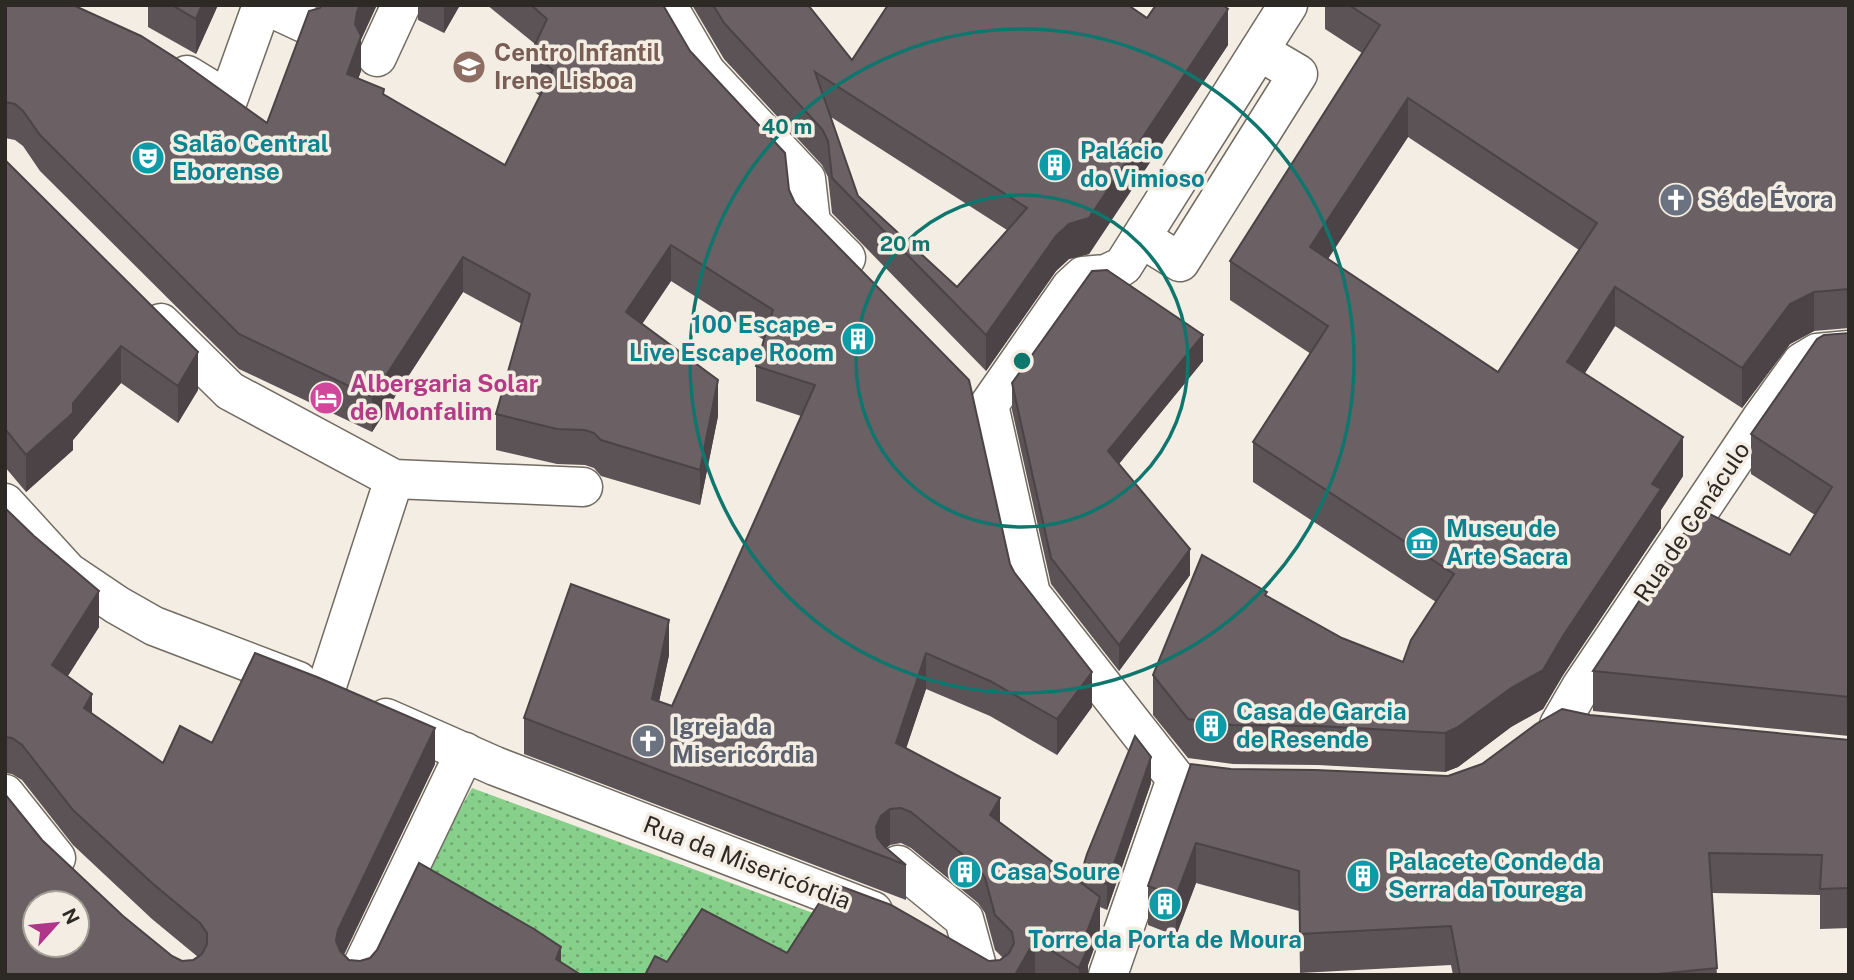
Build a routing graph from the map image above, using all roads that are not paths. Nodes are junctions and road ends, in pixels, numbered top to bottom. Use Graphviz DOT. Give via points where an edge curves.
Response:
graph roads {
  1 [pos="264,5"];
  2 [pos="401,5"];
  3 [pos="667,5"];
  4 [pos="1288,5"];
  5 [pos="308,24"];
  6 [pos="377,57"];
  7 [pos="162,59"];
  8 [pos="867,281"];
  9 [pos="141,303"];
  10 [pos="1849,350"];
  11 [pos="961,376"];
  12 [pos="989,405"];
  13 [pos="394,479"];
  14 [pos="583,487"];
  15 [pos="5,503"];
  16 [pos="325,692"];
  17 [pos="1524,745"];
  18 [pos="480,759"];
  19 [pos="5,794"];
  20 [pos="898,865"];
  21 [pos="78,879"];
  22 [pos="984,969"];
  23 [pos="358,975"];
  24 [pos="1108,975"];
  1 -- 5 [label="street"];
  1 -- 7 [label="street" via="228,100"];
  2 -- 6 [label="street"];
  3 -- 8 [label="street" via="706,72 806,179 811,223"];
  4 -- 12 [label="street" via="1123,267 1083,276 1071,287"];
  9 -- 13 [label="street" via="230,391"];
  10 -- 17 [label="street, Rua de Cenáculo" via="1817,353 1802,362 1581,687 1576,729"];
  11 -- 12 [label="street"];
  12 -- 24 [label="street" via="1031,594 1190,781"];
  13 -- 14 [label="street"];
  13 -- 16 [label="street"];
  15 -- 16 [label="street, Rua da Misericórdia" via="68,572 117,606 154,626"];
  16 -- 18 [label="street, Rua da Misericórdia"];
  18 -- 22 [label="street, Rua da Misericórdia" via="917,930"];
  18 -- 23 [label="street"];
  19 -- 21 [label="street" via="57,860"];
  20 -- 22 [label="street" via="964,919"];
}
